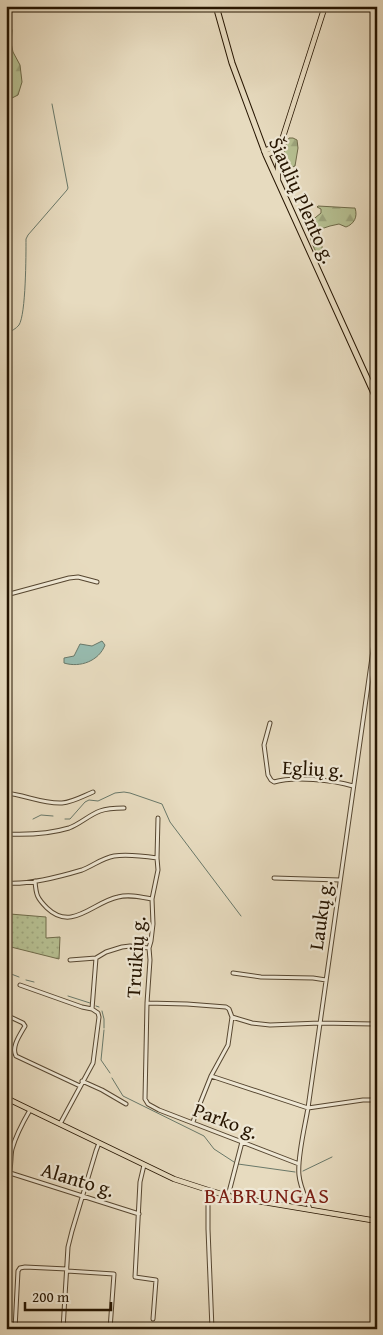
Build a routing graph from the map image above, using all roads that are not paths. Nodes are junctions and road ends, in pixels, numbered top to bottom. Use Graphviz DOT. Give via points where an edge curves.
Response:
graph roads {
  1 [pos="216,6"];
  2 [pos="325,6"];
  3 [pos="280,145"];
  4 [pos="265,153"];
  5 [pos="278,181"];
  6 [pos="377,400"];
  7 [pos="97,582"];
  8 [pos="6,595"];
  9 [pos="377,622"];
  10 [pos="270,723"];
  11 [pos="354,786"];
  12 [pos="93,792"];
  13 [pos="6,793"];
  14 [pos="124,808"];
  15 [pos="158,818"];
  16 [pos="6,834"];
  17 [pos="157,858"];
  18 [pos="274,878"];
  19 [pos="340,880"];
  20 [pos="35,881"];
  21 [pos="6,883"];
  22 [pos="152,899"];
  23 [pos="149,948"];
  24 [pos="96,958"];
  25 [pos="70,960"];
  26 [pos="233,973"];
  27 [pos="326,980"];
  28 [pos="20,985"];
  29 [pos="147,1003"];
  30 [pos="92,1009"];
  31 [pos="6,1015"];
  32 [pos="232,1017"];
  33 [pos="320,1023"];
  34 [pos="374,1024"];
  35 [pos="211,1076"];
  36 [pos="82,1082"];
  37 [pos="80,1086"];
  38 [pos="6,1098"];
  39 [pos="145,1099"];
  40 [pos="377,1100"];
  41 [pos="126,1104"];
  42 [pos="308,1108"];
  43 [pos="30,1110"];
  44 [pos="194,1122"];
  45 [pos="60,1124"];
  46 [pos="242,1142"];
  47 [pos="100,1144"];
  48 [pos="299,1164"];
  49 [pos="144,1165"];
  50 [pos="10,1173"];
  51 [pos="208,1190"];
  52 [pos="228,1196"];
  53 [pos="82,1197"];
  54 [pos="6,1203"];
  55 [pos="310,1209"];
  56 [pos="139,1214"];
  57 [pos="376,1219"];
  58 [pos="67,1270"];
  59 [pos="153,1319"];
  60 [pos="14,1329"];
  61 [pos="63,1329"];
  62 [pos="110,1329"];
  63 [pos="212,1329"];
  1 -- 4 [label="highway, Šiaulių Plento g." via="232,62"];
  2 -- 3 [label="main road"];
  3 -- 4 [label="main road"];
  3 -- 5 [label="main road"];
  4 -- 5 [label="highway, Šiaulių Plento g."];
  5 -- 6 [label="highway, Šiaulių Plento g."];
  7 -- 8 [label="street" via="69,578"];
  9 -- 11 [label="street, Laukų g."];
  10 -- 11 [label="street, Eglių g." via="264,745 271,780 325,781"];
  11 -- 19 [label="street, Laukų g."];
  12 -- 13 [label="street" via="63,803"];
  14 -- 16 [label="street" via="102,810 60,830 29,835"];
  15 -- 17 [label="street, Truikių g."];
  17 -- 20 [label="street" via="115,856 84,869"];
  17 -- 22 [label="street, Truikių g."];
  18 -- 19 [label="street"];
  19 -- 27 [label="street, Laukų g."];
  20 -- 21 [label="street"];
  20 -- 22 [label="street" via="39,900 52,913 64,917 76,916 123,896"];
  22 -- 23 [label="street, Truikių g." via="152,942"];
  23 -- 24 [label="street" via="122,947"];
  23 -- 29 [label="street, Truikių g."];
  24 -- 25 [label="street"];
  24 -- 30 [label="street"];
  26 -- 27 [label="street"];
  27 -- 33 [label="street, Laukų g."];
  28 -- 30 [label="street"];
  29 -- 32 [label="street" via="226,1006"];
  29 -- 39 [label="street, Truikių g."];
  30 -- 36 [label="street" via="99,1017 94,1056"];
  31 -- 37 [label="street" via="25,1026 14,1048 16,1056"];
  32 -- 33 [label="street" via="270,1026"];
  32 -- 35 [label="street" via="228,1045"];
  33 -- 34 [label="street"];
  33 -- 42 [label="street, Laukų g."];
  35 -- 42 [label="street"];
  35 -- 44 [label="street"];
  36 -- 37 [label="street"];
  36 -- 41 [label="street"];
  37 -- 45 [label="street"];
  38 -- 43 [label="main road"];
  39 -- 44 [label="street, Parko g." via="159,1110"];
  40 -- 42 [label="street"];
  42 -- 48 [label="street, Laukų g."];
  43 -- 45 [label="main road"];
  43 -- 50 [label="street" via="12,1150"];
  44 -- 46 [label="street, Parko g."];
  45 -- 47 [label="main road"];
  46 -- 48 [label="street, Parko g."];
  46 -- 52 [label="street"];
  47 -- 49 [label="main road"];
  47 -- 53 [label="street"];
  48 -- 55 [label="street, Laukų g." via="301,1187"];
  49 -- 51 [label="main road"];
  49 -- 56 [label="street"];
  50 -- 53 [label="street, Alanto g."];
  50 -- 54 [label="street"];
  51 -- 52 [label="main road"];
  51 -- 63 [label="street"];
  52 -- 55 [label="main road"];
  53 -- 56 [label="street, Alanto g."];
  53 -- 58 [label="street" via="68,1247"];
  55 -- 57 [label="main road"];
  56 -- 59 [label="street" via="135,1277 156,1280"];
  58 -- 60 [label="street" via="20,1268"];
  58 -- 61 [label="street"];
  58 -- 62 [label="street" via="114,1274"];
}
